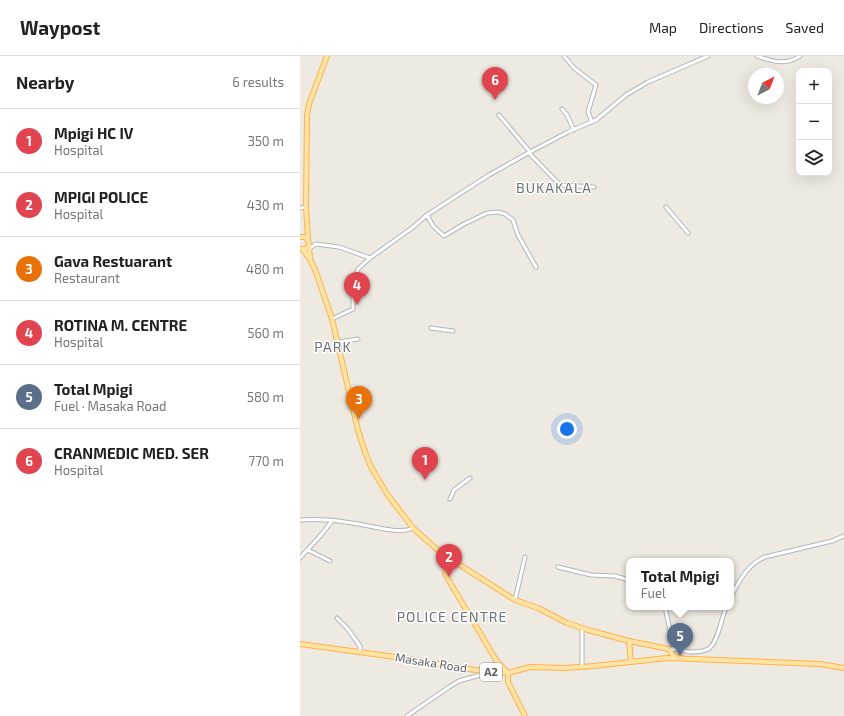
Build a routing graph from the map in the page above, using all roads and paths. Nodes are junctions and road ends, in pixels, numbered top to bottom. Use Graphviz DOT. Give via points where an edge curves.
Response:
graph roads {
  1 [pos="327,56"];
  2 [pos="564,56"];
  3 [pos="708,56"];
  4 [pos="757,56"];
  5 [pos="800,56"];
  6 [pos="562,109"];
  7 [pos="499,115"];
  8 [pos="592,122"];
  9 [pos="574,130"];
  10 [pos="530,152"];
  11 [pos="594,187"];
  12 [pos="306,207"];
  13 [pos="666,207"];
  14 [pos="300,208"];
  15 [pos="427,215"];
  16 [pos="308,226"];
  17 [pos="688,233"];
  18 [pos="301,237"];
  19 [pos="308,240"];
  20 [pos="309,247"];
  21 [pos="301,249"];
  22 [pos="370,258"];
  23 [pos="310,259"];
  24 [pos="536,267"];
  25 [pos="332,319"];
  26 [pos="431,328"];
  27 [pos="453,331"];
  28 [pos="358,339"];
  29 [pos="338,342"];
  30 [pos="470,478"];
  31 [pos="450,500"];
  32 [pos="300,520"];
  33 [pos="332,521"];
  34 [pos="413,528"];
  35 [pos="844,536"];
  36 [pos="308,550"];
  37 [pos="525,557"];
  38 [pos="300,558"];
  39 [pos="452,560"];
  40 [pos="330,561"];
  41 [pos="558,567"];
  42 [pos="626,579"];
  43 [pos="734,590"];
  44 [pos="514,600"];
  45 [pos="665,610"];
  46 [pos="725,610"];
  47 [pos="337,618"];
  48 [pos="582,628"];
  49 [pos="629,641"];
  50 [pos="300,644"];
  51 [pos="671,649"];
  52 [pos="360,652"];
  53 [pos="682,658"];
  54 [pos="631,661"];
  55 [pos="582,666"];
  56 [pos="844,668"];
  57 [pos="491,672"];
  58 [pos="508,673"];
  59 [pos="426,702"];
  60 [pos="428,708"];
  61 [pos="407,716"];
  62 [pos="525,716"];
  1 -- 12 [label="main road" via="307,115"];
  2 -- 8 [label="street" via="574,68 596,85 588,112"];
  3 -- 8 [label="street" via="648,82 626,95"];
  4 -- 5 [label="street" via="781,62"];
  6 -- 9 [label="street"];
  7 -- 10 [label="street"];
  8 -- 9 [label="street"];
  9 -- 10 [label="street"];
  10 -- 11 [label="street" via="560,185"];
  10 -- 15 [label="street"];
  12 -- 14 [label="street"];
  12 -- 16 [label="main road"];
  13 -- 17 [label="street"];
  15 -- 22 [label="street"];
  15 -- 24 [label="street" via="433,226 444,236 486,213 505,214 513,220 518,235"];
  16 -- 18 [label="main road"];
  16 -- 19 [label="main road"];
  18 -- 19 [label="main road"];
  19 -- 20 [label="main road"];
  20 -- 21 [label="main road"];
  20 -- 22 [label="street" via="316,244 332,246"];
  20 -- 23 [label="main road"];
  21 -- 23 [label="main road"];
  22 -- 25 [label="street" via="356,274 353,284 353,309"];
  23 -- 25 [label="main road"];
  25 -- 29 [label="main road"];
  26 -- 27 [label="street"];
  28 -- 29 [label="street"];
  29 -- 34 [label="main road" via="358,430 371,467 387,494"];
  30 -- 31 [label="street" via="454,490"];
  32 -- 33 [label="street"];
  33 -- 34 [label="street" via="402,531"];
  33 -- 36 [label="street"];
  34 -- 39 [label="main road"];
  35 -- 43 [label="street" via="756,561 743,574"];
  36 -- 38 [label="street"];
  36 -- 40 [label="street"];
  37 -- 44 [label="street"];
  39 -- 44 [label="main road"];
  39 -- 58 [label="main road" via="445,574 496,660"];
  41 -- 42 [label="street" via="591,575"];
  44 -- 48 [label="main road"];
  45 -- 51 [label="street"];
  46 -- 51 [label="street" via="710,649 691,652"];
  47 -- 52 [label="street" via="360,646"];
  48 -- 49 [label="main road"];
  48 -- 55 [label="street"];
  49 -- 51 [label="main road"];
  49 -- 54 [label="main road"];
  50 -- 52 [label="main road, Masaka Road / A2"];
  51 -- 53 [label="main road" via="673,656"];
  52 -- 57 [label="main road, Masaka Road / A2"];
  53 -- 54 [label="main road, Masaka Road / A2"];
  53 -- 56 [label="main road, A2" via="820,664"];
  54 -- 55 [label="main road, Masaka Road / A2"];
  55 -- 58 [label="main road, Masaka Road / A2" via="530,667"];
  57 -- 58 [label="main road, Masaka Road / A2"];
  57 -- 59 [label="street" via="459,682"];
  58 -- 62 [label="main road" via="508,682"];
  59 -- 60 [label="street"];
  59 -- 61 [label="street"];
}
